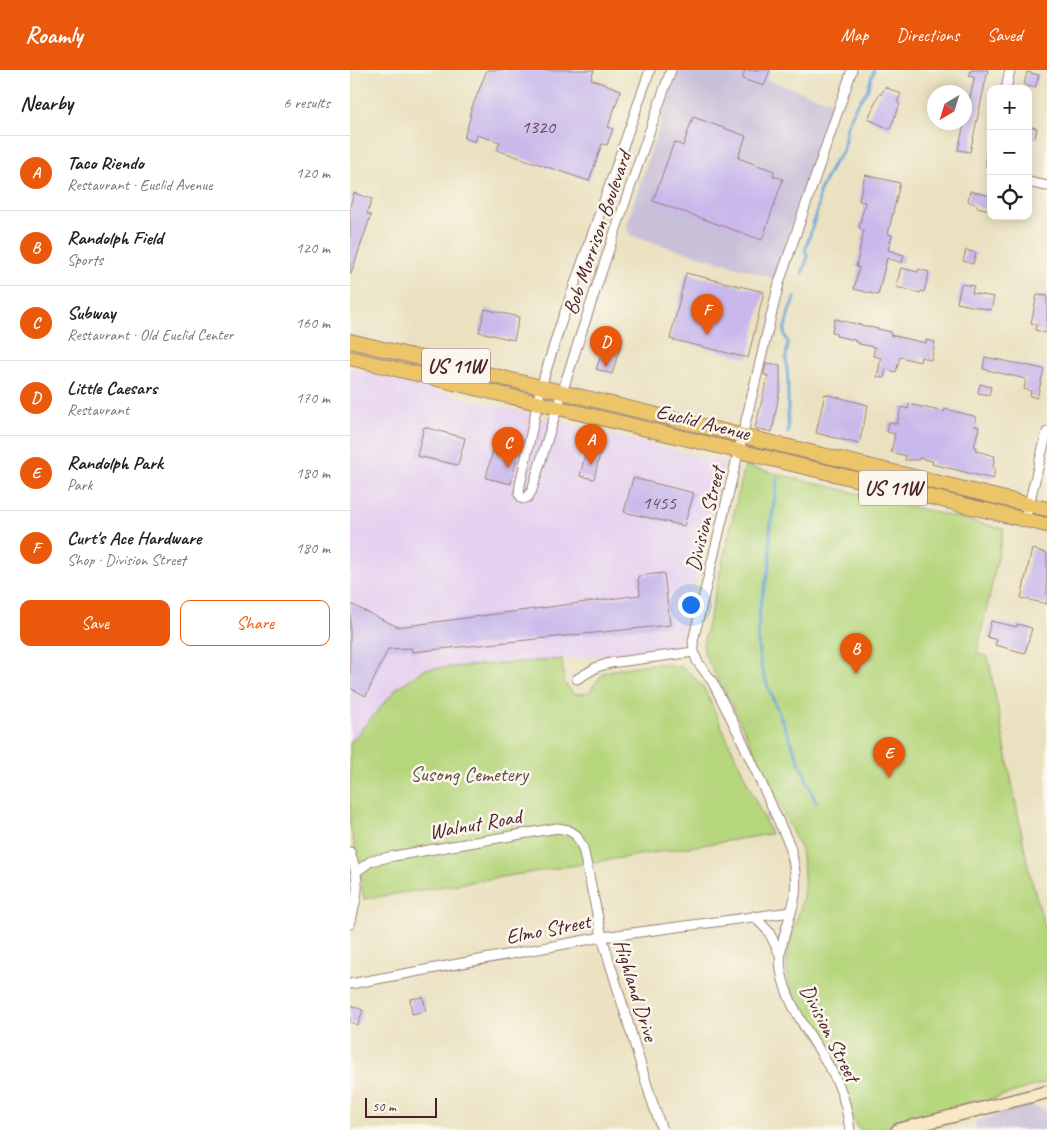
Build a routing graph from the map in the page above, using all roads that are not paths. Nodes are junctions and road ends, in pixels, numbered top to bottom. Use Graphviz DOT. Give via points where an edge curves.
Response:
graph roads {
  1 [pos="650,70"];
  2 [pos="671,70"];
  3 [pos="852,70"];
  4 [pos="1010,70"];
  5 [pos="1007,85"];
  6 [pos="1032,183"];
  7 [pos="1047,186"];
  8 [pos="350,341"];
  9 [pos="350,358"];
  10 [pos="541,387"];
  11 [pos="562,392"];
  12 [pos="538,403"];
  13 [pos="557,407"];
  14 [pos="1047,432"];
  15 [pos="743,436"];
  16 [pos="740,451"];
  17 [pos="1029,504"];
  18 [pos="1047,508"];
  19 [pos="1025,520"];
  20 [pos="1047,525"];
  21 [pos="694,652"];
  22 [pos="577,679"];
  23 [pos="350,852"];
  24 [pos="585,858"];
  25 [pos="357,871"];
  26 [pos="791,912"];
  27 [pos="754,916"];
  28 [pos="350,924"];
  29 [pos="602,937"];
  30 [pos="781,956"];
  31 [pos="350,984"];
  32 [pos="1047,1092"];
  33 [pos="662,1130"];
  34 [pos="850,1130"];
  35 [pos="898,1130"];
  1 -- 10 [label="street, Bob Morrison Boulevard"];
  2 -- 11 [label="street, Bob Morrison Boulevard"];
  3 -- 15 [label="street, Division Street" via="780,283"];
  4 -- 5 [label="street"];
  6 -- 7 [label="street"];
  8 -- 10 [label="main road, Euclid Avenue / US 11W"];
  9 -- 12 [label="main road, Euclid Avenue / US 11W"];
  10 -- 11 [label="main road, Euclid Avenue / US 11W"];
  10 -- 12 [label="street, Bob Morrison Boulevard"];
  11 -- 13 [label="street, Bob Morrison Boulevard"];
  11 -- 15 [label="main road, Euclid Avenue / US 11W"];
  12 -- 13 [label="main road, Euclid Avenue / US 11W"];
  12 -- 13 [label="street, Bob Morrison Boulevard" via="520,485 519,494 523,499 532,490"];
  13 -- 16 [label="main road, Euclid Avenue / US 11W"];
  14 -- 17 [label="street"];
  15 -- 16 [label="street, Division Street"];
  15 -- 17 [label="main road, Euclid Avenue / US 11W"];
  16 -- 19 [label="main road, Euclid Avenue / US 11W"];
  16 -- 21 [label="street, Division Street" via="693,641"];
  17 -- 18 [label="main road, Euclid Avenue / US 11W"];
  17 -- 19 [label="street"];
  19 -- 20 [label="main road, Euclid Avenue / US 11W"];
  21 -- 22 [label="street" via="610,663"];
  21 -- 26 [label="street, Division Street" via="739,734 790,846 796,880"];
  23 -- 25 [label="street"];
  24 -- 25 [label="street, Walnut Road" via="576,835 557,828 394,856 371,862"];
  24 -- 29 [label="street, Highland Drive"];
  25 -- 28 [label="street" via="357,892"];
  26 -- 27 [label="street, Elmo Street"];
  26 -- 30 [label="street, Division Street"];
  27 -- 29 [label="street, Elmo Street"];
  27 -- 30 [label="street" via="769,932"];
  29 -- 31 [label="street, Elmo Street"];
  29 -- 33 [label="street, Highland Drive"];
  30 -- 34 [label="street, Division Street" via="785,986 839,1086"];
  32 -- 35 [label="street"];
}
